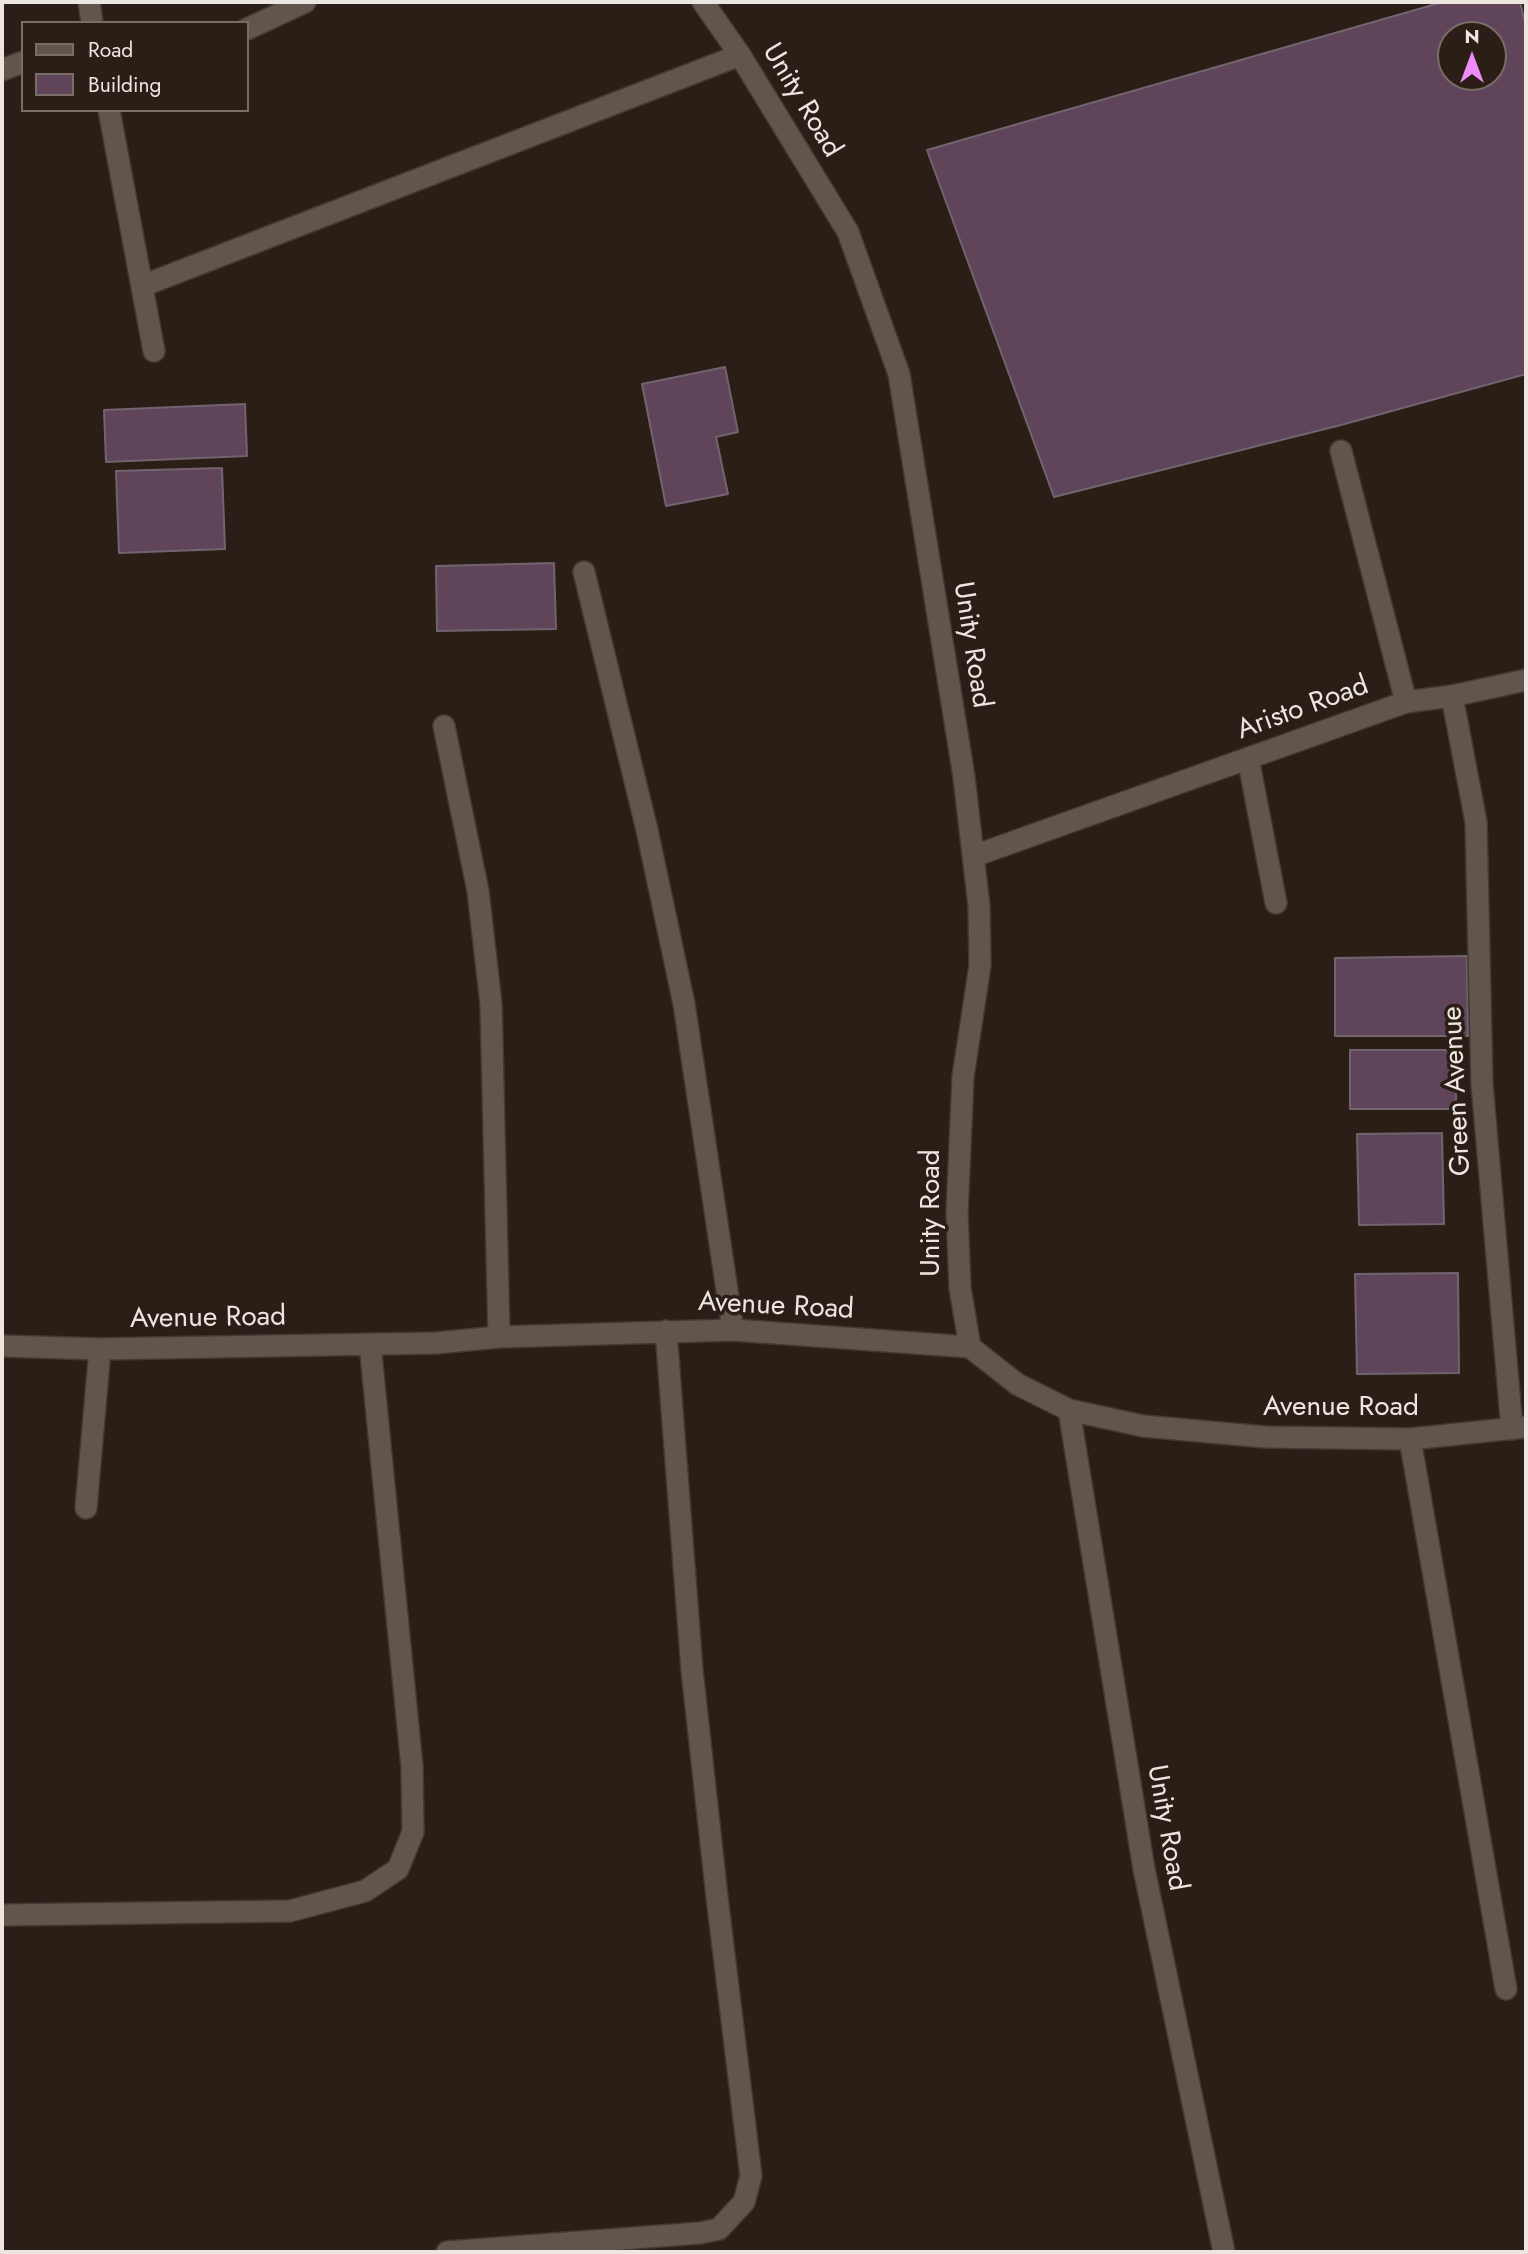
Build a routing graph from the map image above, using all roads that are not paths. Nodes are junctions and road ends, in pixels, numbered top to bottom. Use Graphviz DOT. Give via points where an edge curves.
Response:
graph roads {
  1 [pos="89,2"];
  2 [pos="305,2"];
  3 [pos="704,2"];
  4 [pos="92,21"];
  5 [pos="248,29"];
  6 [pos="740,55"];
  7 [pos="21,63"];
  8 [pos="2,70"];
  9 [pos="108,112"];
  10 [pos="142,286"];
  11 [pos="154,351"];
  12 [pos="1341,451"];
  13 [pos="584,572"];
  14 [pos="1526,680"];
  15 [pos="1452,696"];
  16 [pos="1406,702"];
  17 [pos="443,726"];
  18 [pos="1248,758"];
  19 [pos="974,856"];
  20 [pos="1276,903"];
  21 [pos="733,1330"];
  22 [pos="667,1331"];
  23 [pos="499,1337"];
  24 [pos="370,1344"];
  25 [pos="2,1346"];
  26 [pos="970,1347"];
  27 [pos="100,1349"];
  28 [pos="1069,1410"];
  29 [pos="1519,1428"];
  30 [pos="1410,1439"];
  31 [pos="86,1508"];
  32 [pos="2,1915"];
  33 [pos="1506,1989"];
  34 [pos="447,2252"];
  35 [pos="1224,2252"];
  1 -- 4 [label="street"];
  2 -- 5 [label="street"];
  3 -- 6 [label="street, Unity Road"];
  6 -- 10 [label="street"];
  6 -- 19 [label="street, Unity Road" via="848,232 900,374"];
  7 -- 8 [label="street"];
  9 -- 10 [label="street"];
  10 -- 11 [label="street"];
  12 -- 16 [label="street, Aristo Road"];
  13 -- 21 [label="street" via="684,1004"];
  14 -- 15 [label="street"];
  15 -- 16 [label="street"];
  15 -- 29 [label="street, Green Avenue" via="1476,822 1482,1084"];
  16 -- 18 [label="street, Aristo Road"];
  17 -- 23 [label="street" via="478,891 491,1004"];
  18 -- 19 [label="street, Aristo Road"];
  18 -- 20 [label="street"];
  19 -- 26 [label="street, Unity Road" via="980,965 963,1077 957,1213 960,1288"];
  21 -- 22 [label="street, Avenue Road"];
  21 -- 26 [label="street, Avenue Road"];
  22 -- 23 [label="street, Avenue Road"];
  22 -- 34 [label="street" via="692,1670 751,2176 744,2202 719,2229"];
  23 -- 24 [label="street, Avenue Road"];
  24 -- 27 [label="street, Avenue Road"];
  24 -- 32 [label="street" via="412,1766 413,1832 398,1869 365,1891 290,1911"];
  25 -- 27 [label="street, Avenue Road"];
  26 -- 28 [label="street, Avenue Road" via="1017,1384"];
  27 -- 31 [label="street"];
  28 -- 30 [label="street, Avenue Road" via="1143,1426 1265,1437"];
  28 -- 35 [label="street, Unity Road" via="1144,1869"];
  29 -- 30 [label="street, Avenue Road"];
  30 -- 33 [label="street"];
}
